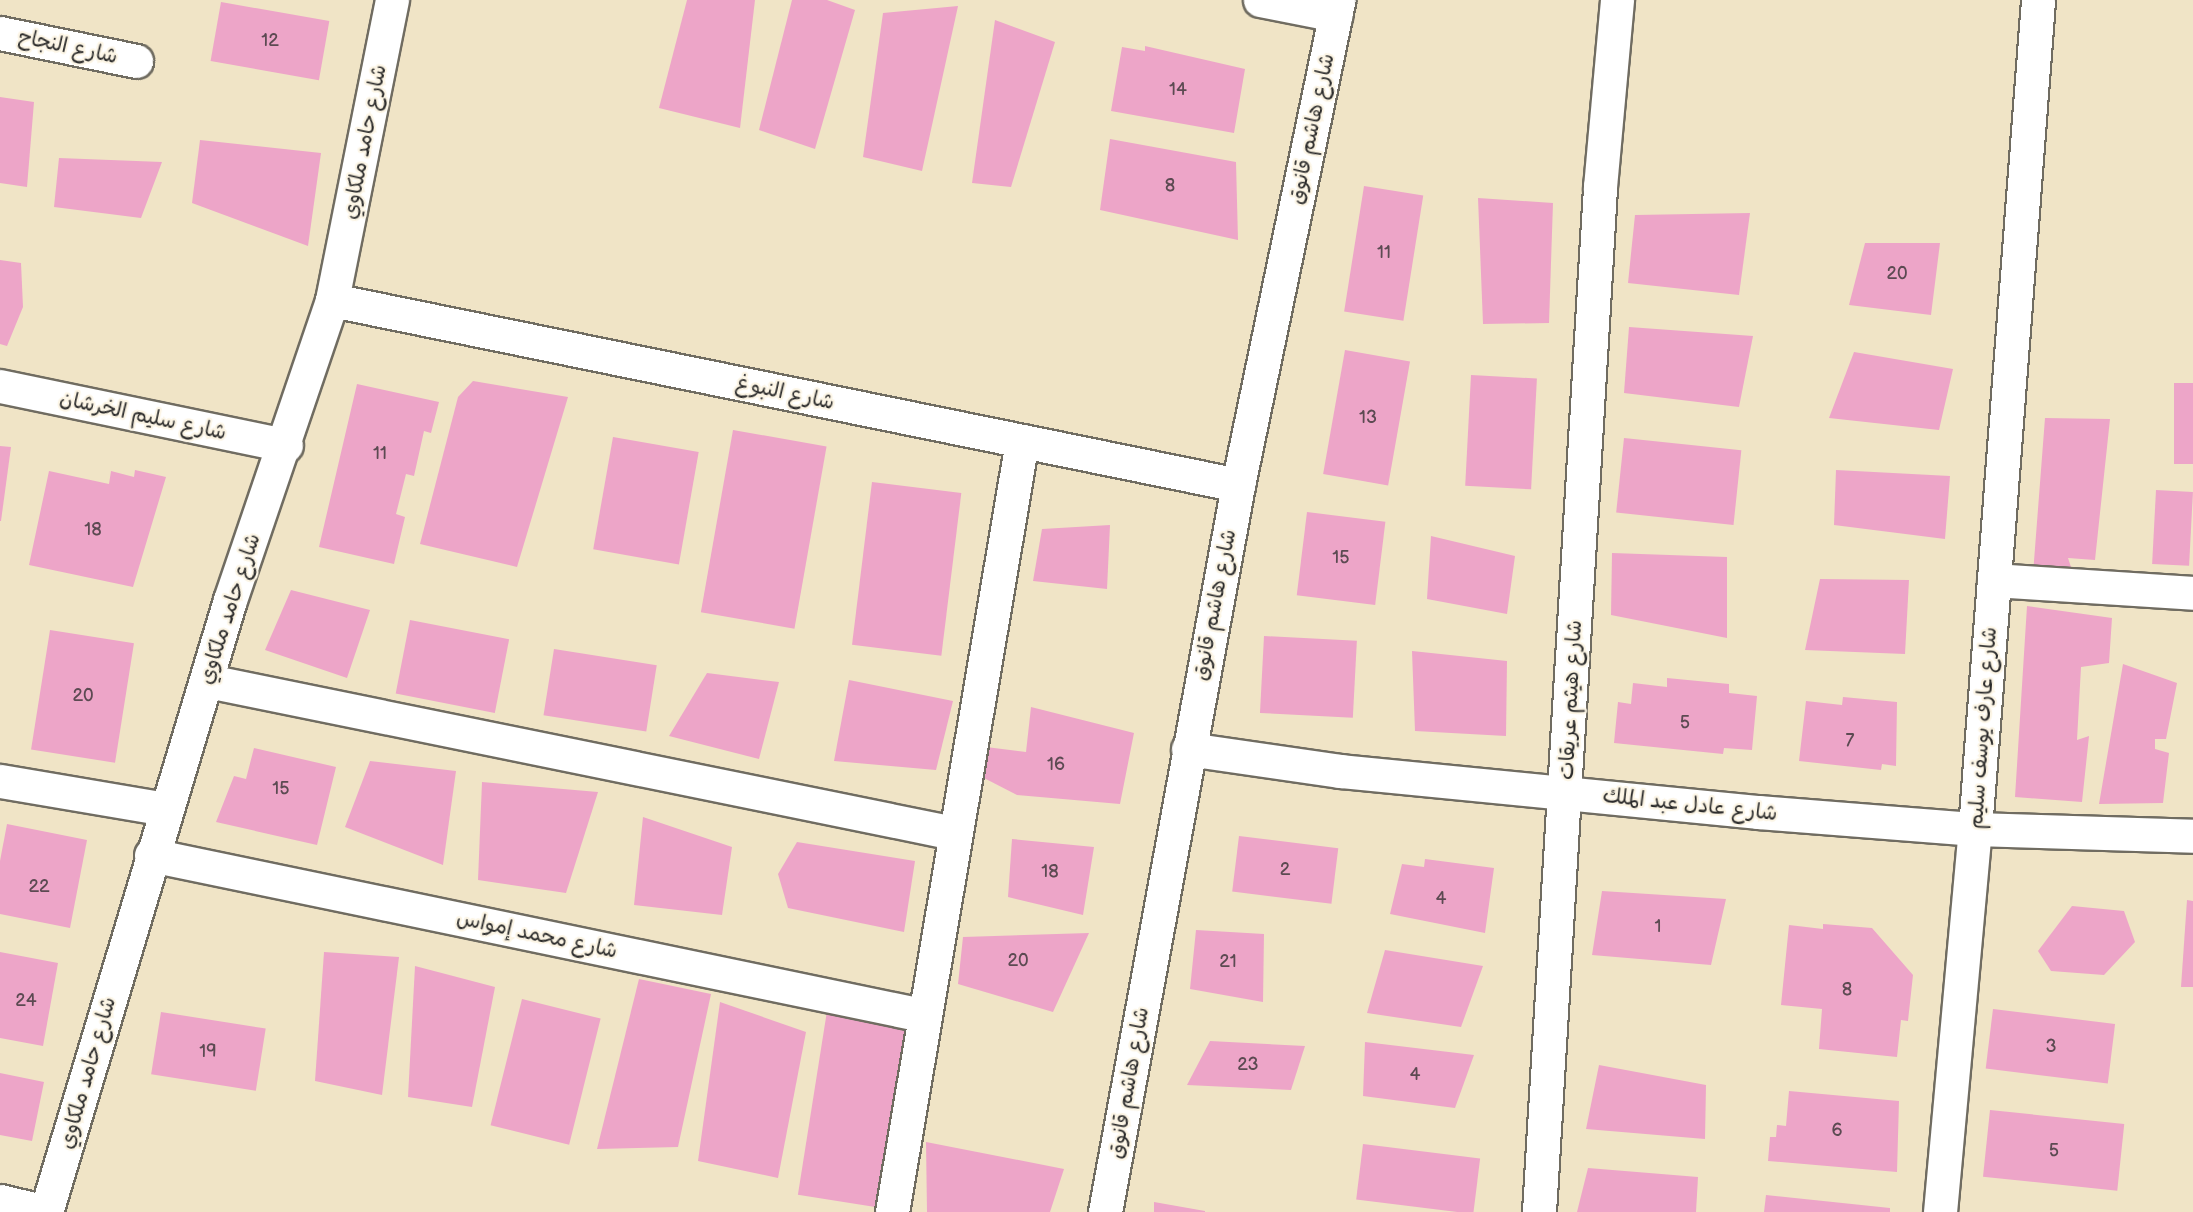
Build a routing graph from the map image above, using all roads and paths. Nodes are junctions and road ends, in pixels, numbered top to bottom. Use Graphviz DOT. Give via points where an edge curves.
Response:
graph roads {
  1 [pos="392,0"];
  2 [pos="1260,0"];
  3 [pos="1617,0"];
  4 [pos="2038,0"];
  5 [pos="1337,7"];
  6 [pos="0,33"];
  7 [pos="136,61"];
  8 [pos="332,300"];
  9 [pos="0,386"];
  10 [pos="1022,441"];
  11 [pos="286,445"];
  12 [pos="1238,485"];
  13 [pos="1994,580"];
  14 [pos="2193,593"];
  15 [pos="208,681"];
  16 [pos="1188,749"];
  17 [pos="0,781"];
  18 [pos="1566,793"];
  19 [pos="166,809"];
  20 [pos="1975,829"];
  21 [pos="954,833"];
  22 [pos="2193,836"];
  23 [pos="151,855"];
  24 [pos="922,1015"];
  25 [pos="0,1201"];
  26 [pos="46,1212"];
  27 [pos="892,1212"];
  28 [pos="1105,1212"];
  29 [pos="1539,1212"];
  30 [pos="1940,1212"];
  1 -- 8 [label="street, شارع حامد ملكاوي"];
  2 -- 5 [label="street"];
  3 -- 18 [label="street, شارع هيثم عريقات" via="1600,187"];
  4 -- 13 [label="street, شارع عارف يوسف سليم"];
  5 -- 12 [label="street, شارع هاشم قانوق"];
  6 -- 7 [label="street, شارع النجاح"];
  8 -- 10 [label="street, شارع النبوغ"];
  8 -- 11 [label="street, شارع حامد ملكاوي"];
  9 -- 11 [label="street, شارع سليم الخرشان"];
  10 -- 12 [label="street, شارع النبوغ"];
  10 -- 21 [label="street"];
  11 -- 15 [label="street, شارع حامد ملكاوي" via="230,600"];
  12 -- 16 [label="street, شارع هاشم قانوق"];
  13 -- 14 [label="street"];
  13 -- 20 [label="street, شارع عارف يوسف سليم"];
  15 -- 19 [label="street, شارع حامد ملكاوي"];
  15 -- 21 [label="street"];
  16 -- 18 [label="street, شارع عادل عبد الملك" via="1340,771"];
  16 -- 28 [label="street, شارع هاشم قانوق"];
  17 -- 19 [label="street"];
  18 -- 20 [label="street, شارع عادل عبد الملك"];
  18 -- 29 [label="street, شارع هيثم عريقات"];
  19 -- 23 [label="street, شارع حامد ملكاوي"];
  20 -- 22 [label="street, شارع عادل عبد الملك"];
  20 -- 30 [label="street, شارع عارف يوسف سليم"];
  21 -- 24 [label="street"];
  23 -- 24 [label="street, شارع محمد إمواس"];
  23 -- 26 [label="street, شارع حامد ملكاوي"];
  24 -- 27 [label="street"];
  25 -- 26 [label="street"];
}
